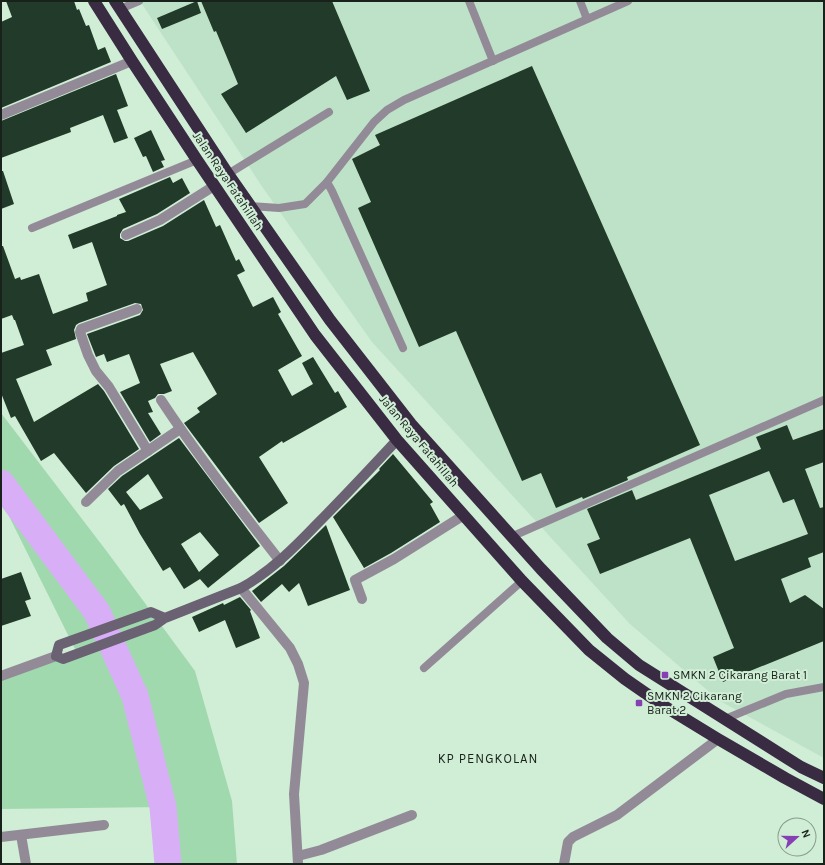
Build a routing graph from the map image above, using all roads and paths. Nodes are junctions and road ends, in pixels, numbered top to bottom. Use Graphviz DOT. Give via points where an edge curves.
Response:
graph roads {
  1 [pos="94,1"];
  2 [pos="139,1"];
  3 [pos="469,1"];
  4 [pos="580,1"];
  5 [pos="628,1"];
  6 [pos="117,5"];
  7 [pos="587,19"];
  8 [pos="132,61"];
  9 [pos="493,61"];
  10 [pos="328,112"];
  11 [pos="1,115"];
  12 [pos="197,160"];
  13 [pos="228,174"];
  14 [pos="327,182"];
  15 [pos="214,186"];
  16 [pos="250,206"];
  17 [pos="32,228"];
  18 [pos="126,235"];
  19 [pos="137,309"];
  20 [pos="403,348"];
  21 [pos="161,400"];
  22 [pos="824,400"];
  23 [pos="180,429"];
  24 [pos="398,440"];
  25 [pos="148,451"];
  26 [pos="86,502"];
  27 [pos="464,515"];
  28 [pos="513,536"];
  29 [pos="280,561"];
  30 [pos="522,581"];
  31 [pos="241,588"];
  32 [pos="362,599"];
  33 [pos="165,618"];
  34 [pos="60,657"];
  35 [pos="424,668"];
  36 [pos="2,673"];
  37 [pos="824,687"];
  38 [pos="725,719"];
  39 [pos="718,739"];
  40 [pos="824,778"];
  41 [pos="824,799"];
  42 [pos="412,816"];
  43 [pos="104,825"];
  44 [pos="21,835"];
  45 [pos="1,837"];
  46 [pos="298,860"];
  47 [pos="26,864"];
  48 [pos="564,864"];
  1 -- 8 [label="highway, Jalan Raya Fatahillah"];
  2 -- 6 [label="lane"];
  3 -- 9 [label="lane"];
  4 -- 7 [label="lane"];
  5 -- 7 [label="lane"];
  6 -- 13 [label="highway, Jalan Raya Fatahillah"];
  7 -- 9 [label="lane"];
  8 -- 11 [label="street"];
  8 -- 12 [label="highway, Jalan Raya Fatahillah"];
  9 -- 14 [label="lane" via="387,110 363,134"];
  10 -- 13 [label="lane"];
  12 -- 15 [label="highway, Jalan Raya Fatahillah"];
  12 -- 17 [label="lane"];
  13 -- 16 [label="highway, Jalan Raya Fatahillah"];
  14 -- 16 [label="lane" via="304,204 280,208"];
  14 -- 20 [label="lane"];
  15 -- 18 [label="street" via="160,220"];
  15 -- 24 [label="highway, Jalan Raya Fatahillah" via="315,335"];
  16 -- 28 [label="highway, Jalan Raya Fatahillah" via="330,320 411,424"];
  19 -- 25 [label="street" via="81,329 80,332 96,371 109,387"];
  21 -- 23 [label="street"];
  22 -- 28 [label="lane"];
  23 -- 25 [label="street"];
  23 -- 29 [label="street"];
  24 -- 27 [label="highway, Jalan Raya Fatahillah"];
  24 -- 29 [label="street"];
  25 -- 26 [label="street" via="118,471"];
  27 -- 30 [label="highway, Jalan Raya Fatahillah"];
  27 -- 32 [label="street" via="355,580"];
  28 -- 38 [label="highway, Jalan Raya Fatahillah" via="607,638 639,665"];
  29 -- 31 [label="street"];
  30 -- 35 [label="lane"];
  30 -- 39 [label="highway, Jalan Raya Fatahillah" via="589,650 625,680"];
  31 -- 33 [label="street"];
  31 -- 46 [label="street" via="290,648 304,683 294,794"];
  33 -- 34 [label="street" via="155,625"];
  33 -- 34 [label="street" via="152,612 58,645"];
  34 -- 36 [label="street"];
  37 -- 38 [label="lane" via="786,694"];
  38 -- 40 [label="highway, Jalan Raya Fatahillah" via="801,767"];
  39 -- 41 [label="highway, Jalan Raya Fatahillah"];
  39 -- 48 [label="street" via="617,815 573,837 568,842"];
  42 -- 46 [label="street"];
  43 -- 44 [label="street"];
  44 -- 45 [label="street"];
  44 -- 47 [label="street"];
}
